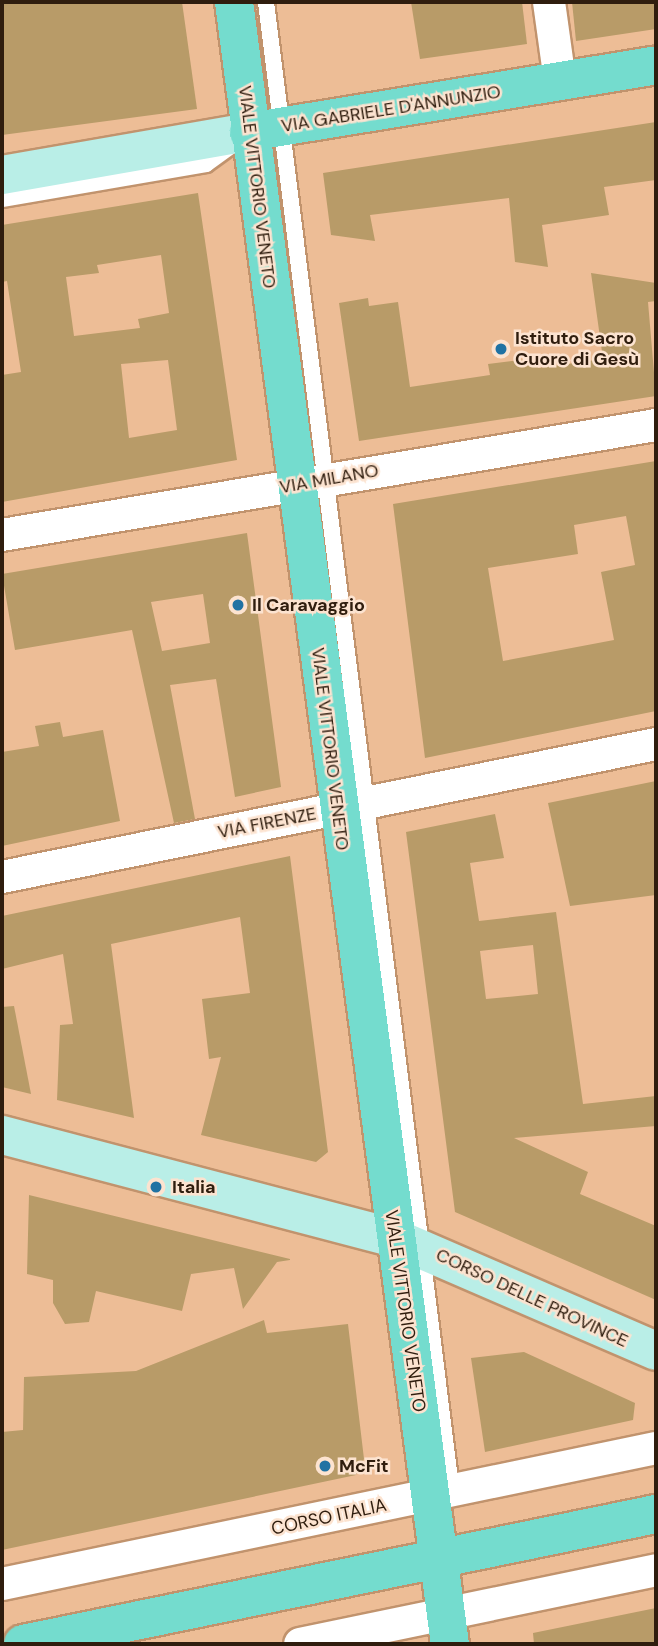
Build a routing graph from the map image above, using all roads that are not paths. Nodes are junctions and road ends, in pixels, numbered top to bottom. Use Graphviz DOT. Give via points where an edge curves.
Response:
graph roads {
  1 [pos="234,2"];
  2 [pos="266,2"];
  3 [pos="549,2"];
  4 [pos="656,65"];
  5 [pos="560,81"];
  6 [pos="265,130"];
  7 [pos="2,175"];
  8 [pos="2,199"];
  9 [pos="656,425"];
  10 [pos="311,482"];
  11 [pos="2,535"];
  12 [pos="656,744"];
  13 [pos="352,806"];
  14 [pos="2,877"];
  15 [pos="4,1137"];
  16 [pos="409,1243"];
  17 [pos="649,1352"];
  18 [pos="656,1448"];
  19 [pos="441,1493"];
  20 [pos="656,1514"];
  21 [pos="438,1559"];
  22 [pos="656,1570"];
  23 [pos="2,1584"];
  24 [pos="457,1629"];
  25 [pos="23,1644"];
  26 [pos="300,1644"];
  1 -- 6 [label="main road, VIALE VITTORIO VENETO"];
  2 -- 6 [label="lane"];
  3 -- 5 [label="street"];
  4 -- 5 [label="main road, VIA GABRIELE D'ANNUNZIO"];
  5 -- 6 [label="main road, VIA GABRIELE D'ANNUNZIO"];
  6 -- 7 [label="main road, VIA GABRIELE D'ANNUNZIO"];
  6 -- 8 [label="lane" via="206,164"];
  6 -- 10 [label="main road, VIALE VITTORIO VENETO"];
  9 -- 10 [label="street, VIA MILANO"];
  10 -- 11 [label="street, VIA MILANO"];
  10 -- 13 [label="main road, VIALE VITTORIO VENETO"];
  12 -- 13 [label="street, VIA FIRENZE"];
  13 -- 14 [label="street, VIA FIRENZE"];
  13 -- 16 [label="main road, VIALE VITTORIO VENETO"];
  15 -- 16 [label="main road, CORSO DELLE PROVINCE"];
  16 -- 17 [label="main road, CORSO DELLE PROVINCE"];
  16 -- 19 [label="main road, VIALE VITTORIO VENETO"];
  18 -- 19 [label="street, CORSO ITALIA"];
  19 -- 21 [label="main road, VIALE VITTORIO VENETO"];
  19 -- 23 [label="street, CORSO ITALIA"];
  20 -- 21 [label="main road"];
  21 -- 24 [label="main road, VIALE VITTORIO VENETO"];
  21 -- 25 [label="main road"];
  22 -- 24 [label="street"];
  24 -- 26 [label="street"];
}
